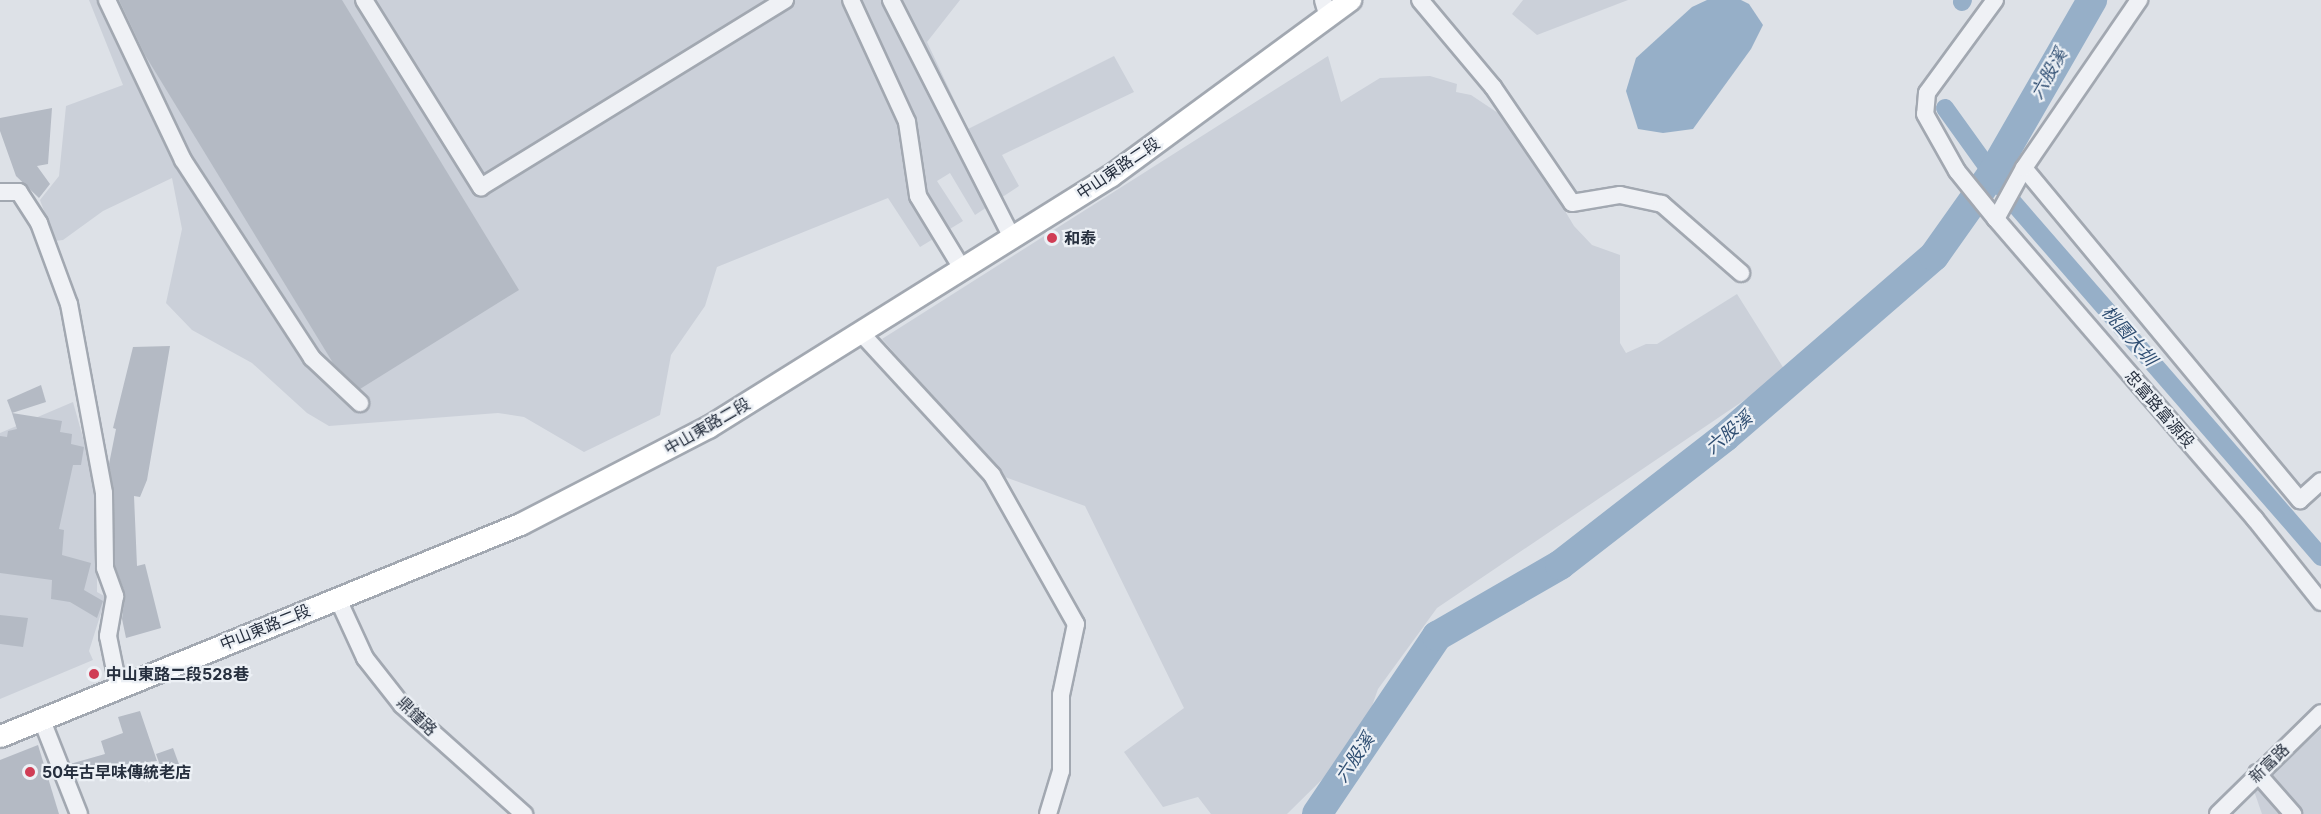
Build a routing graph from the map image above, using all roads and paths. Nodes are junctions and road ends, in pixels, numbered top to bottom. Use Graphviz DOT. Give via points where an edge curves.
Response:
graph roads {
  1 [pos="107,0"];
  2 [pos="364,0"];
  3 [pos="784,0"];
  4 [pos="851,0"];
  5 [pos="891,0"];
  6 [pos="1350,0"];
  7 [pos="1420,0"];
  8 [pos="1995,0"];
  9 [pos="2139,0"];
  10 [pos="1325,9"];
  11 [pos="2024,168"];
  12 [pos="0,192"];
  13 [pos="1996,219"];
  14 [pos="1012,237"];
  15 [pos="963,270"];
  16 [pos="1741,273"];
  17 [pos="861,333"];
  18 [pos="360,403"];
  19 [pos="2321,481"];
  20 [pos="337,597"];
  21 [pos="2321,602"];
  22 [pos="118,685"];
  23 [pos="2321,713"];
  24 [pos="41,718"];
  25 [pos="0,736"];
  26 [pos="2257,773"];
  27 [pos="79,814"];
  28 [pos="524,814"];
  29 [pos="1048,814"];
  30 [pos="2218,814"];
  31 [pos="2293,814"];
  1 -- 18 [label="street" via="183,160 312,358"];
  2 -- 3 [label="street" via="481,187"];
  4 -- 15 [label="street" via="907,122 918,196"];
  5 -- 14 [label="street"];
  6 -- 10 [label="main road, 中山東路二段"];
  7 -- 16 [label="street" via="1493,87 1572,203 1620,195 1662,204"];
  8 -- 13 [label="street, 忠富路富源段" via="1927,93 1925,114 1957,171"];
  9 -- 11 [label="street"];
  10 -- 14 [label="main road, 中山東路二段" via="1110,176"];
  11 -- 13 [label="street"];
  11 -- 19 [label="street" via="2300,500"];
  12 -- 22 [label="street" via="19,192 39,223 69,304 104,493 105,568 115,596 108,636"];
  13 -- 21 [label="street, 忠富路富源段" via="2255,519"];
  14 -- 15 [label="main road, 中山東路二段"];
  15 -- 17 [label="main road, 中山東路二段"];
  17 -- 20 [label="main road, 中山東路二段" via="640,464 520,524"];
  17 -- 29 [label="street" via="992,475 1076,624 1061,695 1061,771"];
  20 -- 22 [label="main road, 中山東路二段"];
  20 -- 28 [label="street, 鼎鐘路" via="365,658 402,705"];
  22 -- 24 [label="main road, 中山東路二段"];
  23 -- 26 [label="street, 新富路"];
  24 -- 25 [label="main road, 中山東路二段"];
  24 -- 27 [label="street"];
  26 -- 30 [label="street, 新富路"];
  26 -- 31 [label="street"];
}
